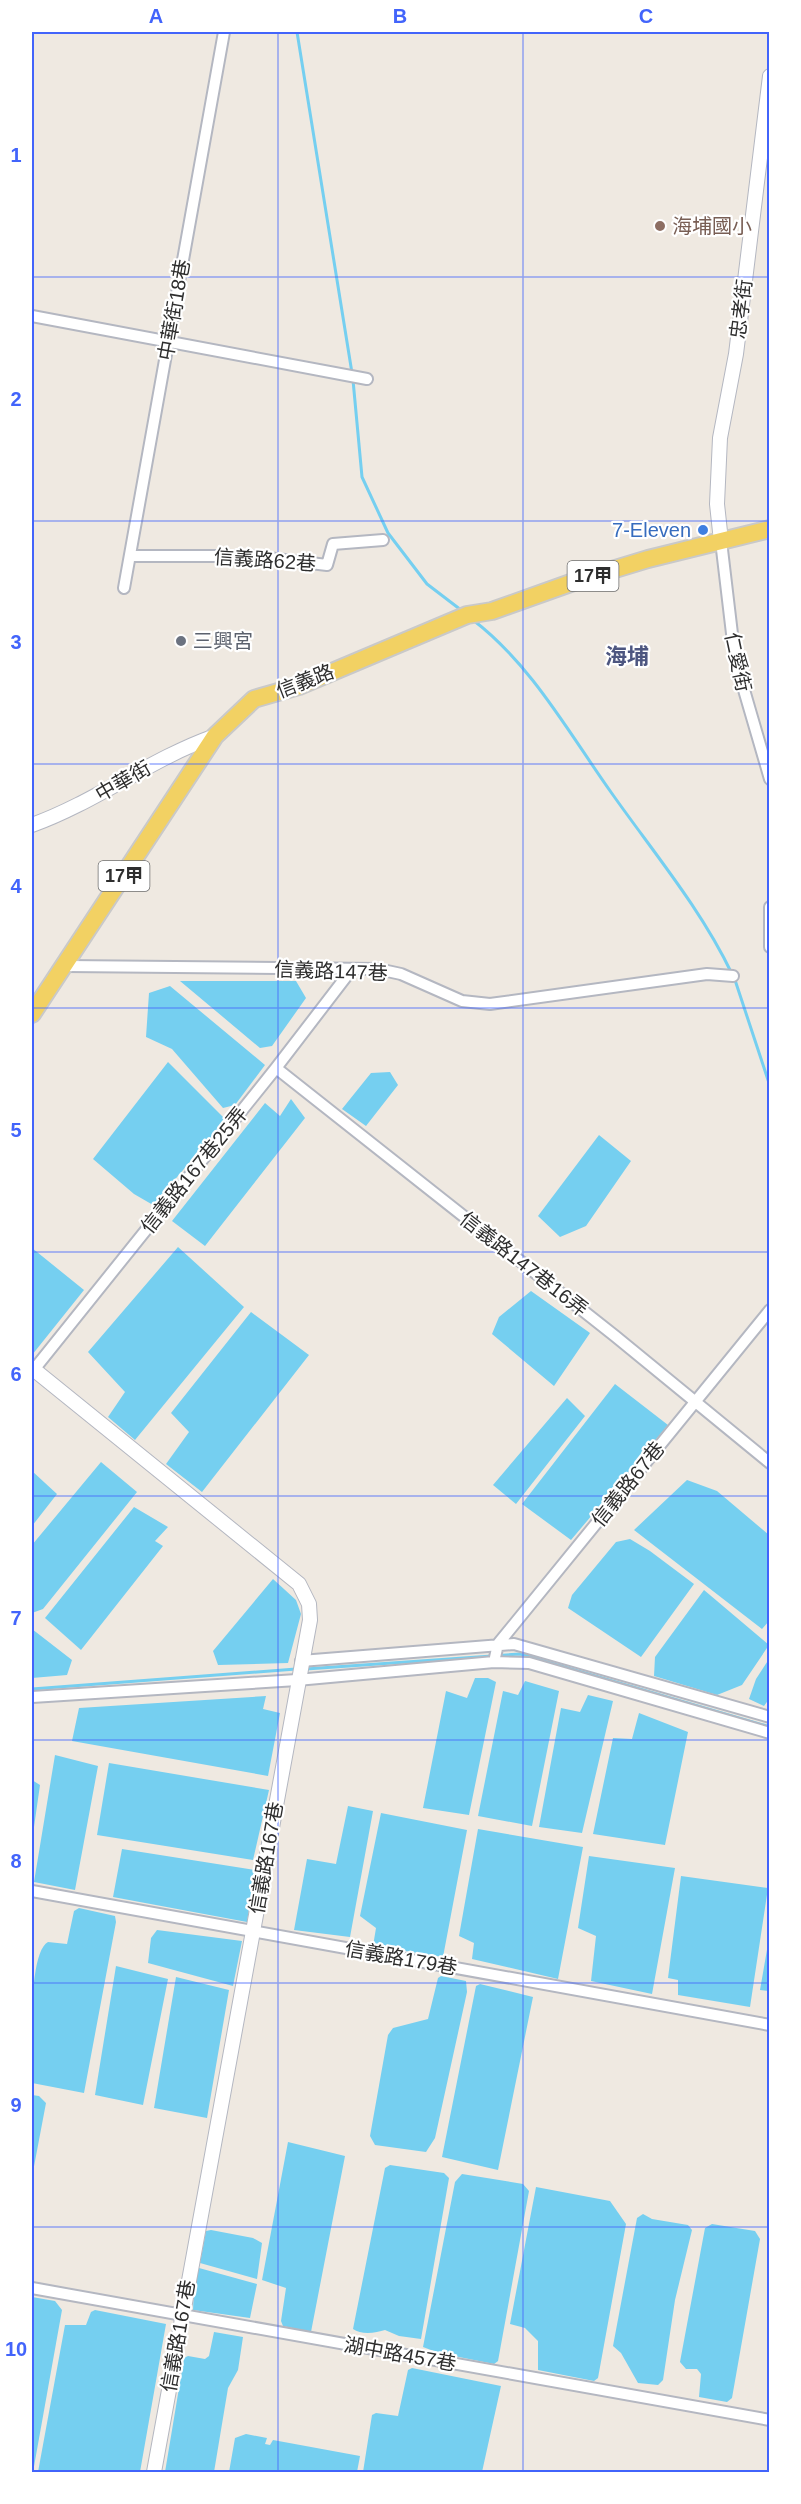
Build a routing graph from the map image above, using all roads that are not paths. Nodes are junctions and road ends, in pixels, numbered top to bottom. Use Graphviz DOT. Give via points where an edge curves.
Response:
graph roads {
  1 [pos="224,32"];
  2 [pos="770,75"];
  3 [pos="32,316"];
  4 [pos="168,342"];
  5 [pos="364,379"];
  6 [pos="770,529"];
  7 [pos="383,540"];
  8 [pos="721,541"];
  9 [pos="132,556"];
  10 [pos="124,588"];
  11 [pos="214,736"];
  12 [pos="770,778"];
  13 [pos="32,825"];
  14 [pos="770,907"];
  15 [pos="770,946"];
  16 [pos="66,966"];
  17 [pos="352,969"];
  18 [pos="733,976"];
  19 [pos="32,1014"];
  20 [pos="276,1068"];
  21 [pos="770,1310"];
  22 [pos="32,1370"];
  23 [pos="693,1403"];
  24 [pos="770,1463"];
  25 [pos="498,1644"];
  26 [pos="300,1662"];
  27 [pos="494,1662"];
  28 [pos="297,1679"];
  29 [pos="32,1697"];
  30 [pos="770,1717"];
  31 [pos="770,1734"];
  32 [pos="32,1891"];
  33 [pos="253,1931"];
  34 [pos="770,2025"];
  35 [pos="32,2288"];
  36 [pos="182,2315"];
  37 [pos="770,2420"];
  38 [pos="154,2472"];
  1 -- 4 [label="street, 中華街18巷"];
  2 -- 8 [label="street, 忠孝街" via="736,354 720,438 717,504"];
  3 -- 4 [label="street"];
  4 -- 5 [label="street"];
  4 -- 9 [label="street, 中華街18巷"];
  6 -- 8 [label="main road, 17甲"];
  7 -- 9 [label="street, 信義路62巷" via="333,544 330,562 323,565 252,556"];
  8 -- 11 [label="main road, 信義路 / 17甲" via="579,580 492,611 463,616 299,686 254,699"];
  8 -- 12 [label="street, 仁愛街" via="735,659"];
  9 -- 10 [label="street, 中華街18巷"];
  11 -- 13 [label="street, 中華街" via="179,749 87,801"];
  11 -- 16 [label="main road, 信義路 / 17甲"];
  14 -- 15 [label="street"];
  16 -- 17 [label="street, 信義路147巷"];
  16 -- 19 [label="main road, 信義路 / 17甲"];
  17 -- 18 [label="street, 信義路147巷" via="401,974 462,1001 490,1004 707,974"];
  17 -- 20 [label="street, 信義路167巷25弄"];
  20 -- 22 [label="street, 信義路167巷25弄"];
  20 -- 23 [label="street, 信義路147巷16弄" via="615,1336"];
  21 -- 23 [label="street, 信義路67巷"];
  22 -- 26 [label="street, 信義路167巷" via="298,1584 309,1604"];
  23 -- 24 [label="street, 信義路147巷16弄"];
  23 -- 25 [label="street, 信義路67巷"];
  25 -- 26 [label="street"];
  25 -- 27 [label="street, 信義路67巷"];
  25 -- 30 [label="street" via="567,1657"];
  26 -- 28 [label="street, 信義路167巷"];
  27 -- 28 [label="street"];
  27 -- 31 [label="street" via="529,1663"];
  28 -- 29 [label="street"];
  28 -- 33 [label="street, 信義路167巷"];
  32 -- 33 [label="street, 信義路179巷"];
  33 -- 34 [label="street, 信義路179巷"];
  33 -- 36 [label="street, 信義路167巷"];
  35 -- 36 [label="street, 湖中路457巷"];
  36 -- 37 [label="street, 湖中路457巷"];
  36 -- 38 [label="street, 信義路167巷"];
}
